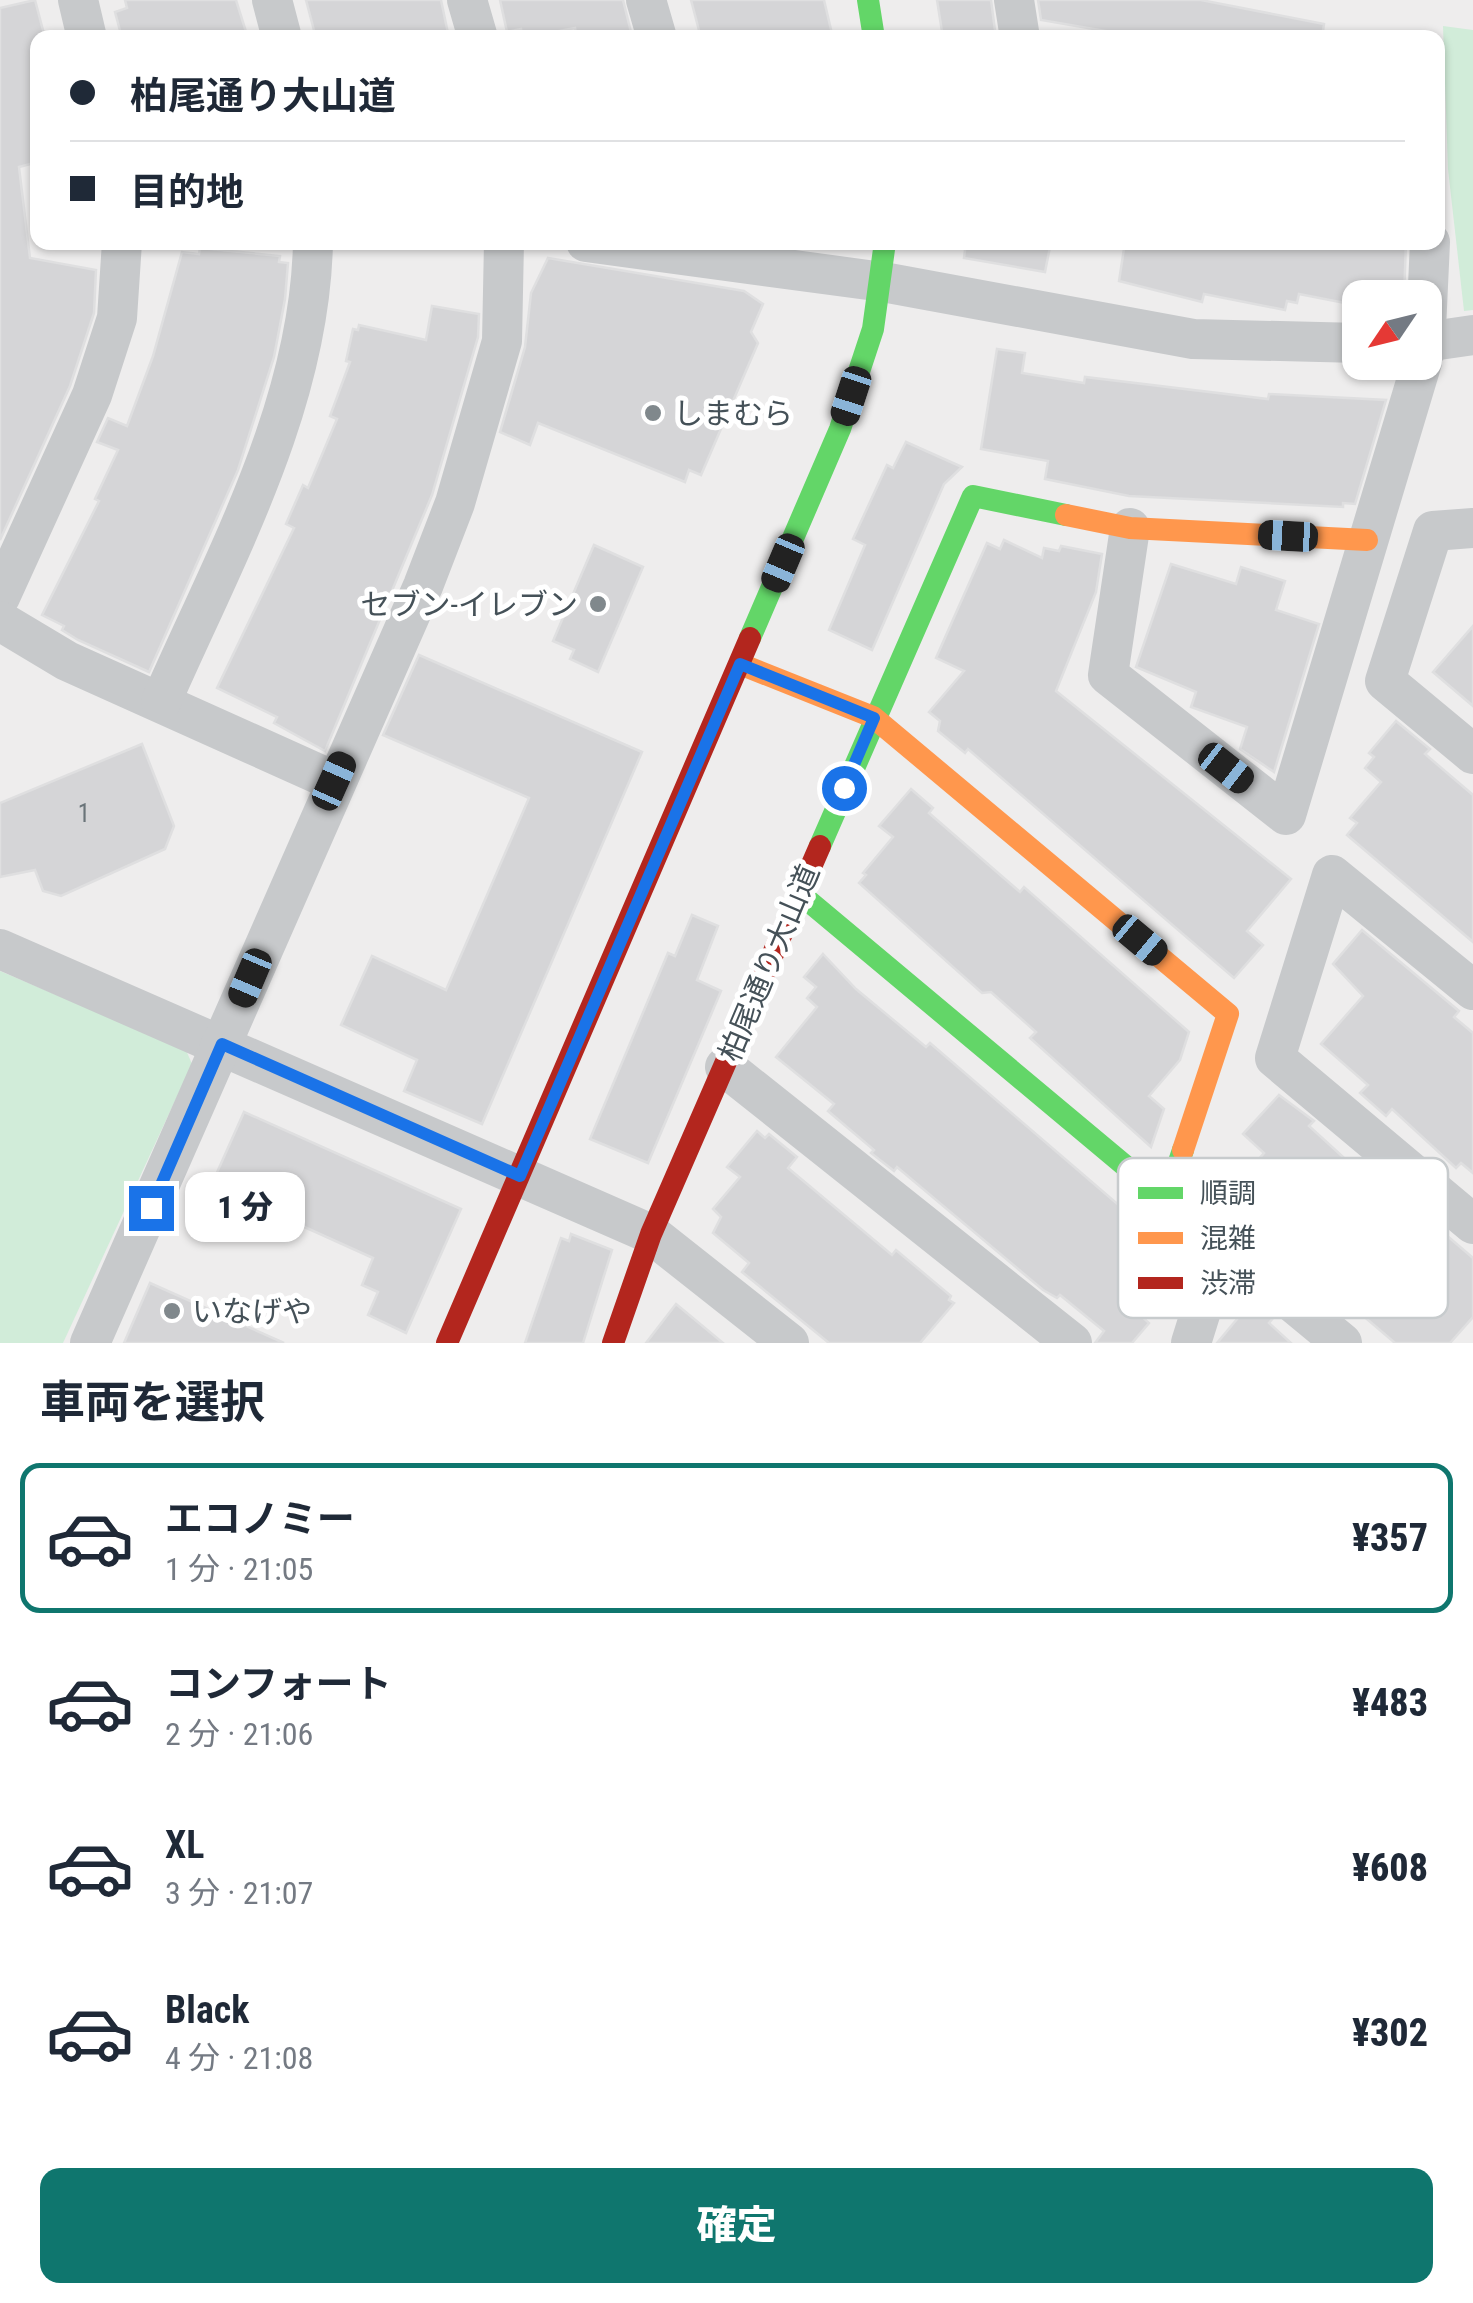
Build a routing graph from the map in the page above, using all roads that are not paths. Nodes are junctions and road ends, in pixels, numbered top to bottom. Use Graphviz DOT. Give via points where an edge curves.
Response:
graph roads {
  1 [pos="78,0"];
  2 [pos="272,0"];
  3 [pos="466,0"];
  4 [pos="646,0"];
  5 [pos="868,0"];
  6 [pos="1014,0"];
  7 [pos="85,30"];
  8 [pos="280,30"];
  9 [pos="475,30"];
  10 [pos="655,30"];
  11 [pos="873,30"];
  12 [pos="1019,30"];
  13 [pos="121,250"];
  14 [pos="313,250"];
  15 [pos="504,250"];
  16 [pos="700,250"];
  17 [pos="1430,250"];
  18 [pos="884,262"];
  19 [pos="1428,280"];
  20 [pos="1473,335"];
  21 [pos="1342,343"];
  22 [pos="1442,344"];
  23 [pos="1416,380"];
  24 [pos="1130,528"];
  25 [pos="1473,528"];
  26 [pos="1367,540"];
  27 [pos="0,597"];
  28 [pos="0,621"];
  29 [pos="740,664"];
  30 [pos="161,702"];
  31 [pos="874,718"];
  32 [pos="1473,754"];
  33 [pos="334,781"];
  34 [pos="800,893"];
  35 [pos="0,949"];
  36 [pos="1473,990"];
  37 [pos="222,1044"];
  38 [pos="725,1068"];
  39 [pos="1180,1158"];
  40 [pos="1394,1158"];
  41 [pos="1118,1160"];
  42 [pos="520,1176"];
  43 [pos="1448,1203"];
  44 [pos="1473,1224"];
  45 [pos="652,1234"];
  46 [pos="1199,1318"];
  47 [pos="1312,1318"];
  48 [pos="90,1343"];
  49 [pos="447,1343"];
  50 [pos="614,1343"];
  51 [pos="789,1343"];
  52 [pos="1072,1343"];
  53 [pos="1191,1343"];
  54 [pos="1342,1343"];
  1 -- 7 [label="street"];
  2 -- 8 [label="street"];
  3 -- 9 [label="street"];
  4 -- 10 [label="street"];
  5 -- 11 [label="street"];
  6 -- 12 [label="street"];
  13 -- 27 [label="street" via="117,318 92,395"];
  14 -- 30 [label="street" via="299,357 270,452"];
  15 -- 33 [label="street" via="502,341 455,503"];
  16 -- 18 [label="street"];
  17 -- 19 [label="street"];
  18 -- 21 [label="street" via="1193,339"];
  18 -- 29 [label="street" via="873,329 840,429"];
  20 -- 22 [label="street"];
  23 -- 26 [label="street"];
  24 -- 26 [label="street"];
  24 -- 26 [label="street" via="1108,675 1286,815"];
  24 -- 31 [label="street, 柏尾通り大山道" via="974,496"];
  25 -- 32 [label="street" via="1432,531 1385,681"];
  28 -- 30 [label="street" via="68,661"];
  29 -- 31 [label="street"];
  29 -- 42 [label="street"];
  30 -- 33 [label="street"];
  31 -- 34 [label="street, 柏尾通り大山道"];
  31 -- 39 [label="street" via="1228,1014"];
  33 -- 37 [label="street"];
  34 -- 38 [label="street, 柏尾通り大山道"];
  34 -- 41 [label="street"];
  35 -- 37 [label="street"];
  36 -- 40 [label="street" via="1332,875 1275,1058"];
  37 -- 42 [label="street"];
  37 -- 48 [label="street"];
  38 -- 45 [label="street, 柏尾通り大山道"];
  38 -- 52 [label="street"];
  42 -- 45 [label="street"];
  42 -- 49 [label="street"];
  43 -- 44 [label="street"];
  45 -- 50 [label="street, 柏尾通り大山道"];
  45 -- 51 [label="street"];
  46 -- 53 [label="street"];
  47 -- 54 [label="street"];
}
